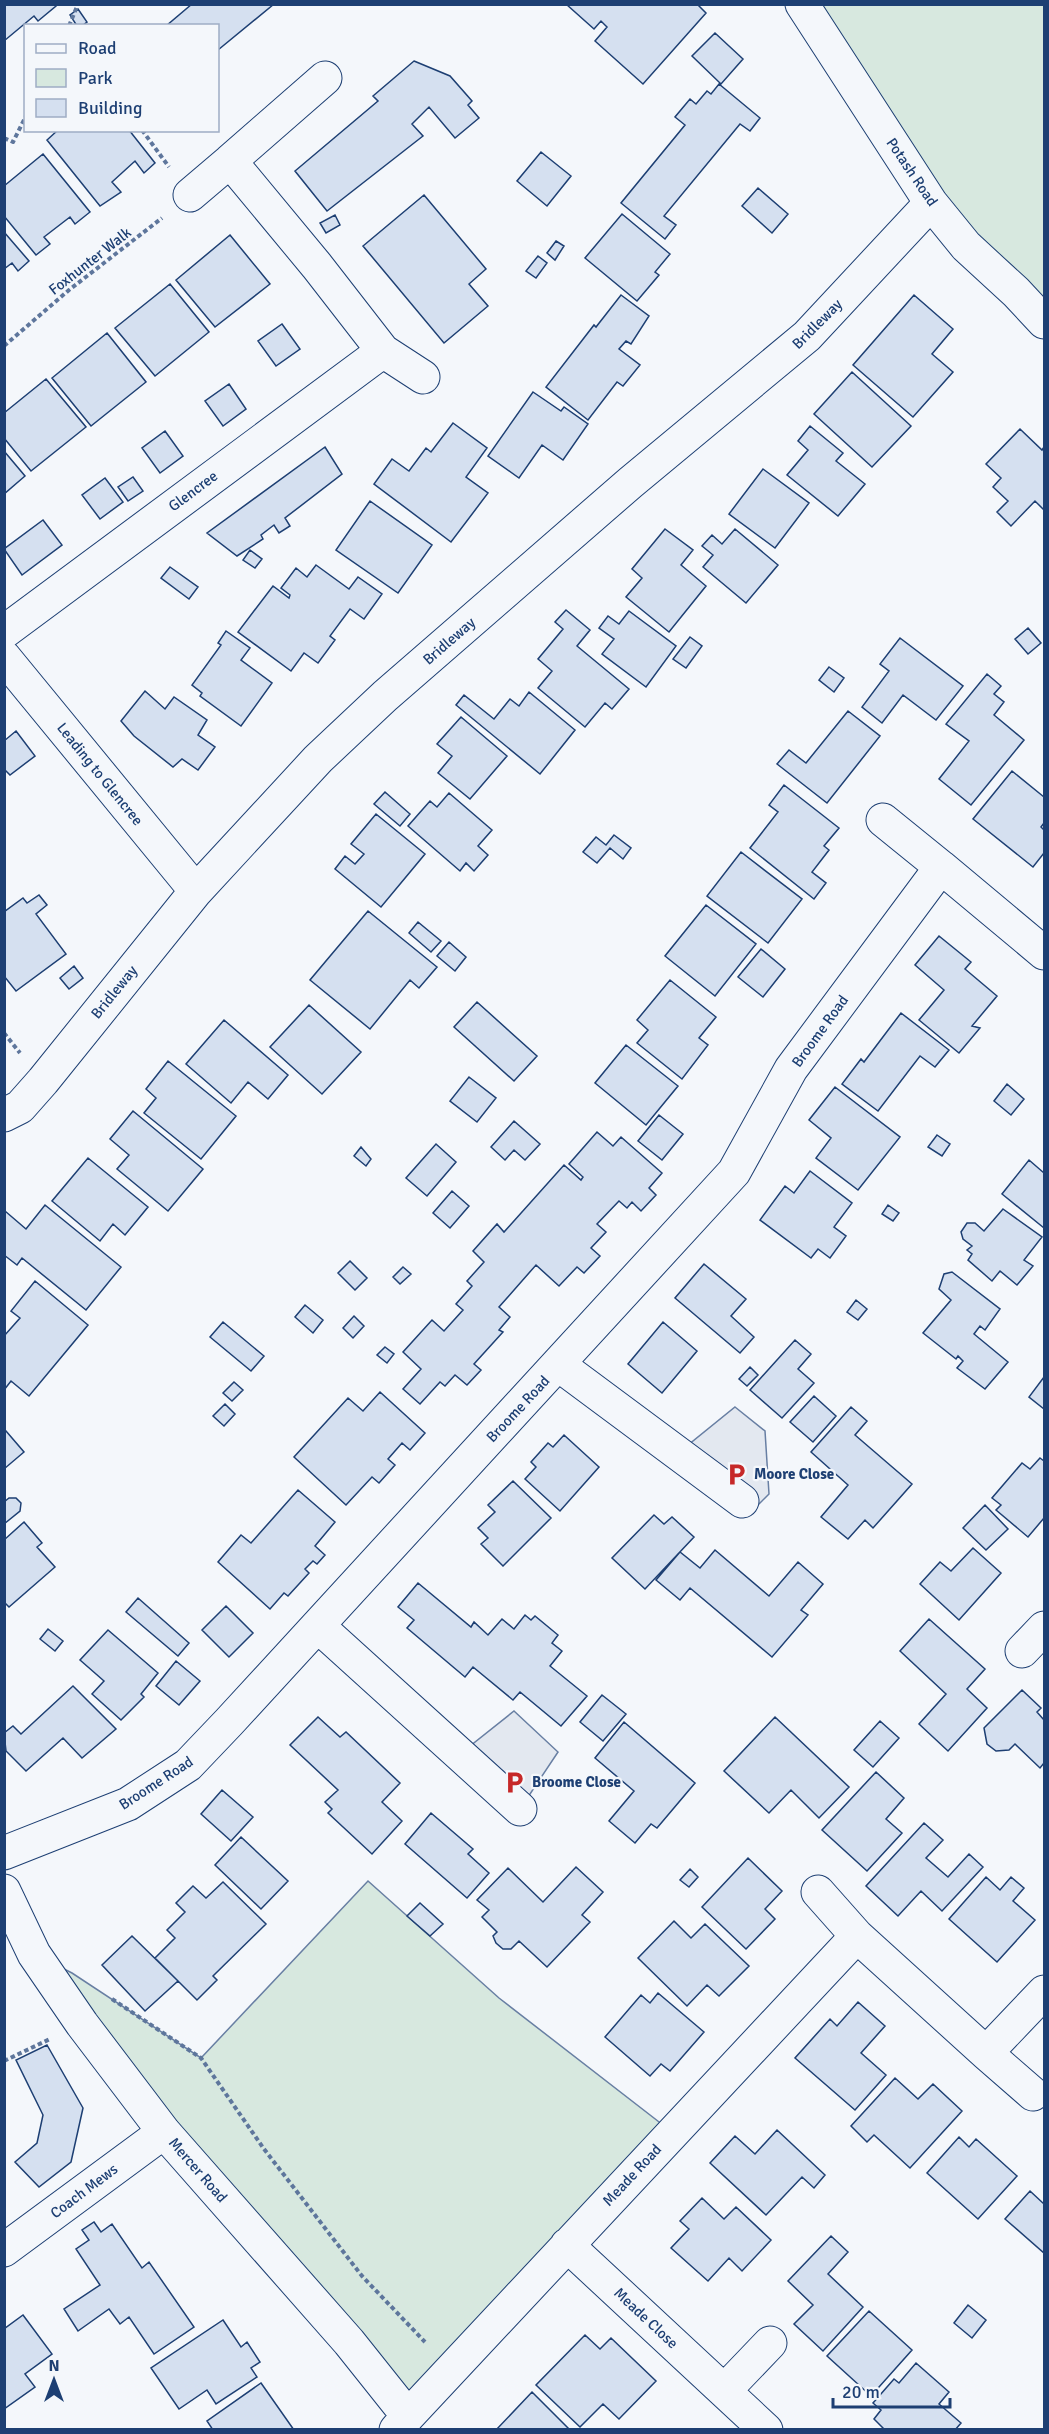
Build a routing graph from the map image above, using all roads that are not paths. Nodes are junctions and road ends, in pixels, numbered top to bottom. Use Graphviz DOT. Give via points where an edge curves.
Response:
graph roads {
  1 [pos="802,4"];
  2 [pos="325,78"];
  3 [pos="230,161"];
  4 [pos="190,195"];
  5 [pos="931,203"];
  6 [pos="1044,322"];
  7 [pos="383,351"];
  8 [pos="423,376"];
  9 [pos="4,632"];
  10 [pos="4,657"];
  11 [pos="883,820"];
  12 [pos="941,867"];
  13 [pos="196,891"];
  14 [pos="1044,953"];
  15 [pos="4,1115"];
  16 [pos="559,1365"];
  17 [pos="742,1501"];
  18 [pos="318,1626"];
  19 [pos="1044,1628"];
  20 [pos="1022,1651"];
  21 [pos="520,1809"];
  22 [pos="4,1854"];
  23 [pos="4,1891"];
  24 [pos="818,1892"];
  25 [pos="857,1936"];
  26 [pos="1044,1992"];
  27 [pos="986,2053"];
  28 [pos="1033,2094"];
  29 [pos="164,2132"];
  30 [pos="567,2245"];
  31 [pos="4,2250"];
  32 [pos="770,2343"];
  33 [pos="725,2390"];
  34 [pos="402,2423"];
  35 [pos="766,2430"];
  1 -- 5 [label="street, Potash Road"];
  2 -- 3 [label="street"];
  3 -- 4 [label="street"];
  3 -- 7 [label="street"];
  5 -- 6 [label="street, Potash Road" via="966,246"];
  5 -- 13 [label="street, Bridleway" via="807,336 630,483 385,696 318,759"];
  7 -- 8 [label="street"];
  7 -- 9 [label="street, Glencree"];
  10 -- 13 [label="street, Leading to Glencree"];
  11 -- 12 [label="street"];
  12 -- 14 [label="street"];
  12 -- 16 [label="street, Broome Road" via="791,1069 734,1172"];
  13 -- 15 [label="street, Bridleway" via="44,1081 20,1107"];
  16 -- 17 [label="street"];
  16 -- 18 [label="street, Broome Road"];
  18 -- 21 [label="street"];
  18 -- 22 [label="street, Broome Road" via="188,1765 129,1804"];
  19 -- 20 [label="street"];
  23 -- 29 [label="street, Mercer Road" via="34,1954"];
  24 -- 25 [label="street"];
  25 -- 27 [label="street"];
  25 -- 30 [label="street, Meade Road"];
  26 -- 27 [label="street"];
  27 -- 28 [label="street"];
  29 -- 31 [label="street, Coach Mews"];
  29 -- 34 [label="street, Mercer Road" via="349,2342"];
  30 -- 33 [label="street, Meade Close"];
  30 -- 34 [label="street, Meade Road"];
  32 -- 33 [label="street"];
  33 -- 35 [label="street, Meade Close"];
}
